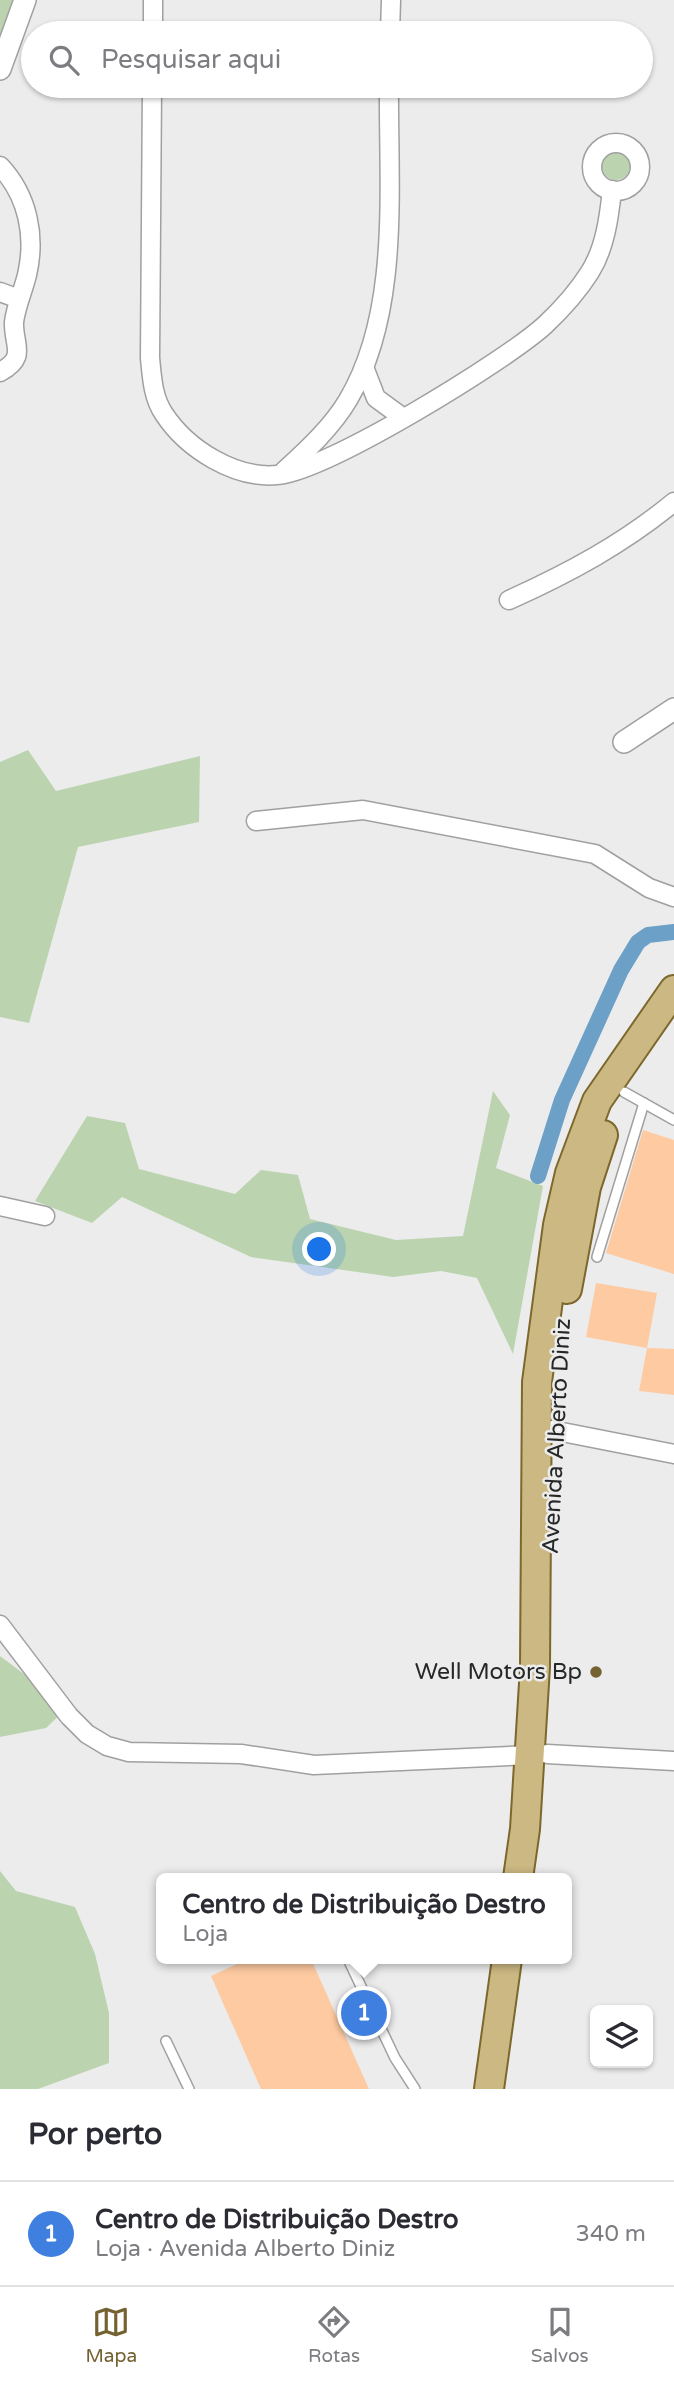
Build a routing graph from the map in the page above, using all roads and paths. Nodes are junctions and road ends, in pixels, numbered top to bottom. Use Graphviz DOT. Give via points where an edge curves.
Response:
graph roads {
  1 [pos="25,0"];
  2 [pos="153,0"];
  3 [pos="391,0"];
  4 [pos="153,21"];
  5 [pos="390,21"];
  6 [pos="0,69"];
  7 [pos="152,98"];
  8 [pos="390,98"];
  9 [pos="0,166"];
  10 [pos="612,190"];
  11 [pos="0,292"];
  12 [pos="19,299"];
  13 [pos="10,326"];
  14 [pos="364,367"];
  15 [pos="0,372"];
  16 [pos="402,417"];
  17 [pos="279,475"];
  18 [pos="674,502"];
  19 [pos="509,600"];
  20 [pos="674,709"];
  21 [pos="624,742"];
  22 [pos="256,821"];
  23 [pos="674,897"];
  24 [pos="674,990"];
  25 [pos="674,1019"];
  26 [pos="634,1098"];
  27 [pos="674,1120"];
  28 [pos="0,1206"];
  29 [pos="45,1216"];
  30 [pos="597,1257"];
  31 [pos="552,1430"];
  32 [pos="674,1454"];
  33 [pos="0,1625"];
  34 [pos="539,1755"];
  35 [pos="674,1761"];
  36 [pos="519,1873"];
  37 [pos="532,1873"];
  38 [pos="350,1964"];
  39 [pos="506,1964"];
  40 [pos="521,1964"];
  41 [pos="166,2041"];
  42 [pos="189,2089"];
  43 [pos="415,2089"];
  44 [pos="489,2089"];
  45 [pos="506,2089"];
  1 -- 6 [label="street"];
  2 -- 4 [label="street"];
  3 -- 5 [label="street"];
  7 -- 17 [label="street" via="153,389 164,414 191,442 248,475"];
  8 -- 14 [label="street" via="387,262 379,322"];
  9 -- 12 [label="street" via="19,194 30,223 32,250"];
  10 -- 16 [label="street" via="608,227 592,270 570,299 544,326"];
  11 -- 12 [label="street"];
  12 -- 13 [label="street"];
  13 -- 15 [label="street" via="19,344 16,359"];
  14 -- 16 [label="street" via="376,398"];
  14 -- 17 [label="street" via="340,411"];
  16 -- 17 [label="street" via="314,465"];
  18 -- 19 [label="street" via="601,555"];
  20 -- 21 [label="street"];
  22 -- 23 [label="street" via="363,810 595,854 649,888"];
  24 -- 34 [label="main road, Avenida Alberto Diniz" via="597,1101 570,1173 558,1225 537,1382 535,1667"];
  25 -- 26 [label="main road, Avenida Alberto Diniz"];
  26 -- 27 [label="lane"];
  26 -- 30 [label="lane"];
  26 -- 31 [label="main road, Avenida Alberto Diniz" via="599,1145 586,1187 558,1350"];
  28 -- 29 [label="street"];
  31 -- 32 [label="street"];
  31 -- 34 [label="main road, Avenida Alberto Diniz"];
  33 -- 34 [label="street" via="87,1734 129,1752 241,1755 314,1765"];
  34 -- 35 [label="street"];
  34 -- 36 [label="main road, Avenida Alberto Diniz"];
  34 -- 37 [label="main road, Avenida Alberto Diniz"];
  38 -- 43 [label="lane" via="394,2058"];
  39 -- 44 [label="main road"];
  40 -- 45 [label="main road"];
  41 -- 42 [label="lane"];
}
